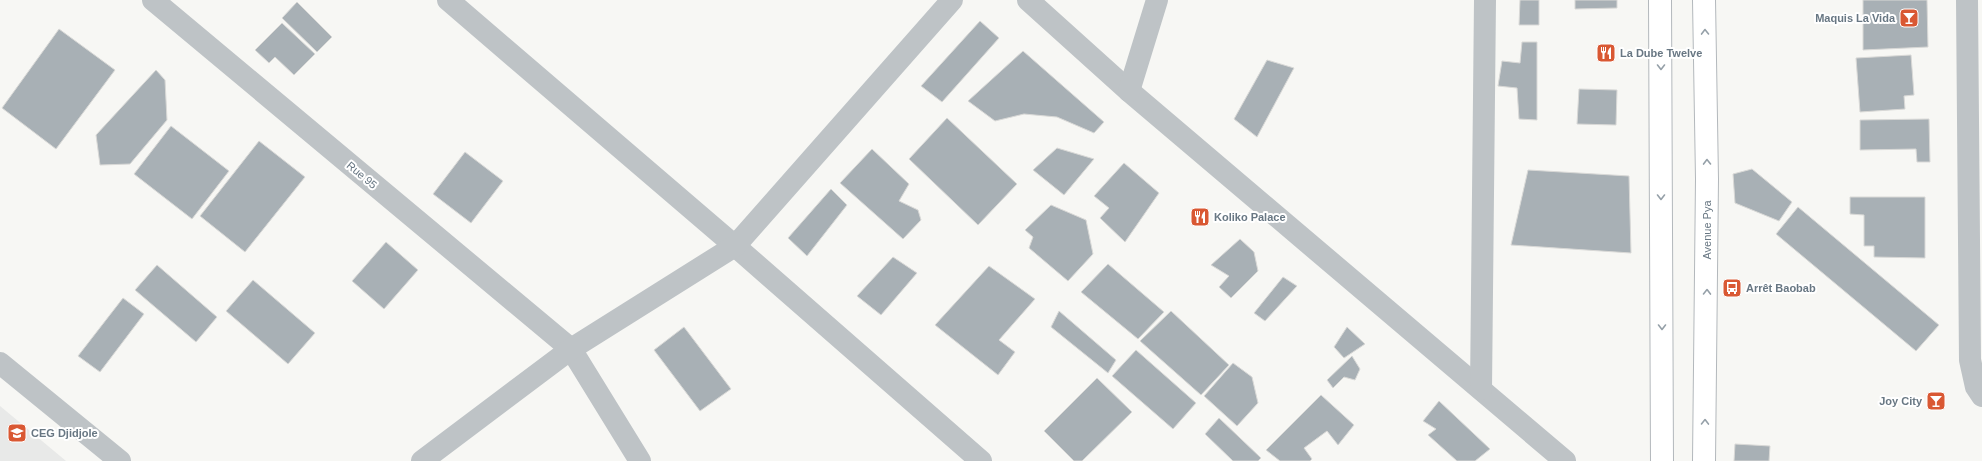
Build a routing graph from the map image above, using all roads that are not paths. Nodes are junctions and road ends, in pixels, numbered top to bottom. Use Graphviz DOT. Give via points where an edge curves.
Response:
graph roads {
  1 [pos="153,0"];
  2 [pos="448,0"];
  3 [pos="952,0"];
  4 [pos="1028,0"];
  5 [pos="1157,0"];
  6 [pos="1485,0"];
  7 [pos="1660,0"];
  8 [pos="1704,0"];
  9 [pos="1967,0"];
  10 [pos="1129,91"];
  11 [pos="735,246"];
  12 [pos="571,349"];
  13 [pos="0,362"];
  14 [pos="1481,389"];
  15 [pos="1982,396"];
  16 [pos="120,461"];
  17 [pos="422,461"];
  18 [pos="640,461"];
  19 [pos="981,461"];
  20 [pos="1565,461"];
  21 [pos="1662,461"];
  22 [pos="1704,461"];
  1 -- 12 [label="street, Rue 95"];
  2 -- 11 [label="street"];
  3 -- 11 [label="street"];
  4 -- 10 [label="street"];
  5 -- 10 [label="street"];
  6 -- 14 [label="street"];
  7 -- 21 [label="main road, one-way"];
  22 -- 8 [label="main road, Avenue Pya, one-way" via="1707,179"];
  9 -- 15 [label="street" via="1970,360 1976,388"];
  10 -- 14 [label="street"];
  11 -- 12 [label="street"];
  11 -- 19 [label="street"];
  12 -- 17 [label="street"];
  12 -- 18 [label="street, Rue 95"];
  13 -- 16 [label="street"];
  14 -- 20 [label="street"];
}
